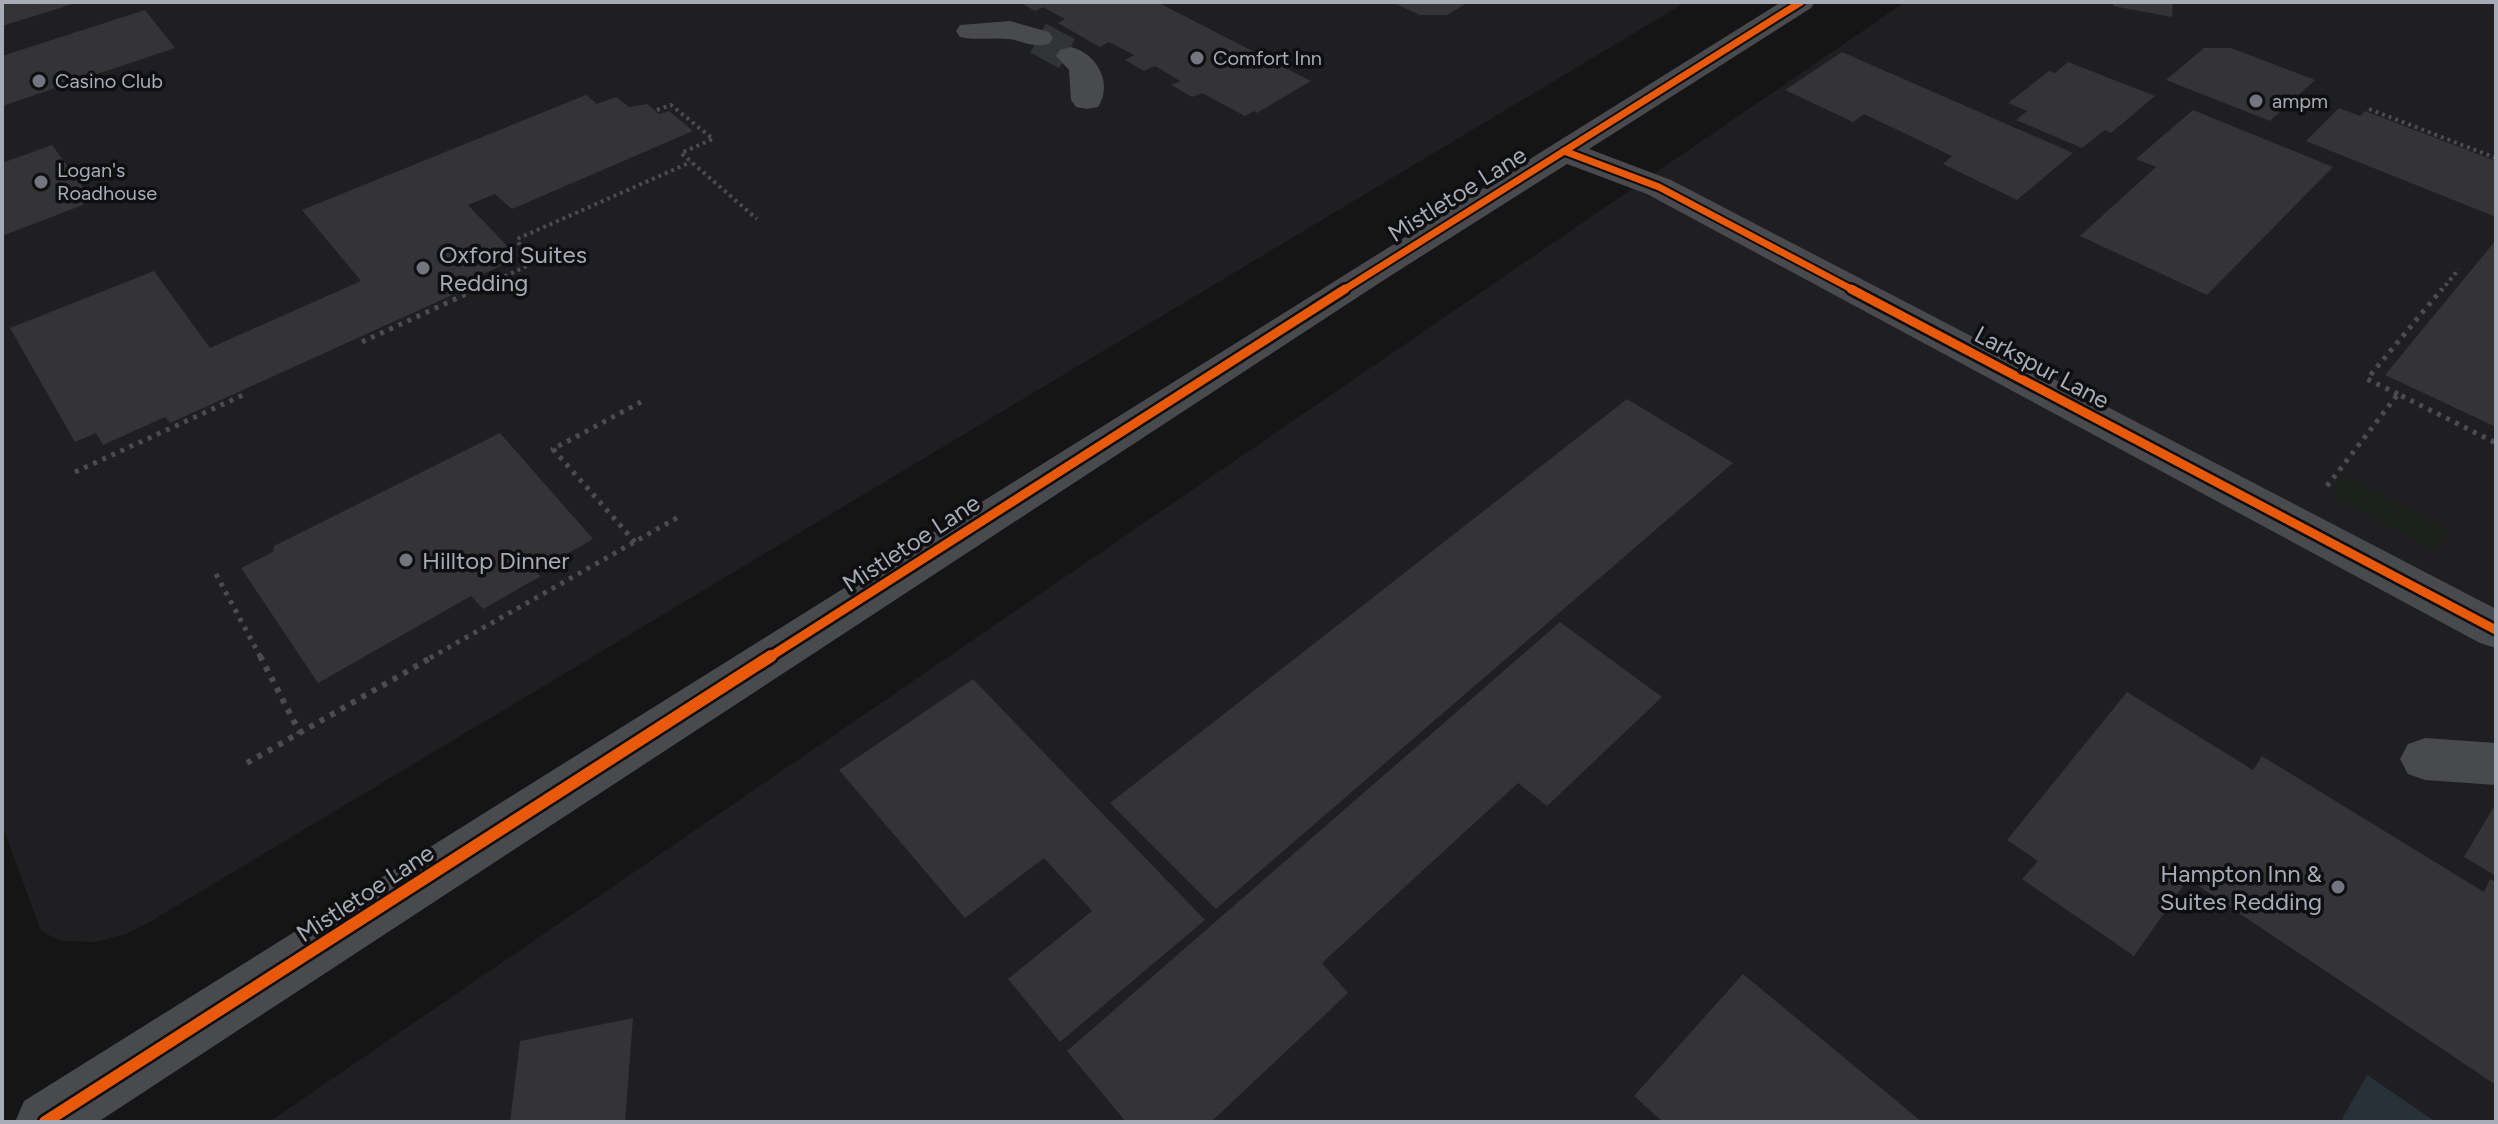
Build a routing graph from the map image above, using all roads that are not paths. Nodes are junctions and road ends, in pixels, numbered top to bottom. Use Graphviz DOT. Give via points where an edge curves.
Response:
graph roads {
  1 [pos="1801,2"];
  2 [pos="971,31"];
  3 [pos="1038,38"];
  4 [pos="1071,56"];
  5 [pos="1087,100"];
  6 [pos="1564,151"];
  7 [pos="2496,630"];
  8 [pos="2425,759"];
  9 [pos="2496,764"];
  10 [pos="45,1122"];
  1 -- 6 [label="street, Mistletoe Lane"];
  2 -- 3 [label="street" via="1010,30"];
  4 -- 5 [label="street" via="1089,75"];
  6 -- 7 [label="street, Larkspur Lane" via="1659,187"];
  6 -- 10 [label="street, Mistletoe Lane"];
  8 -- 9 [label="street"];
}
